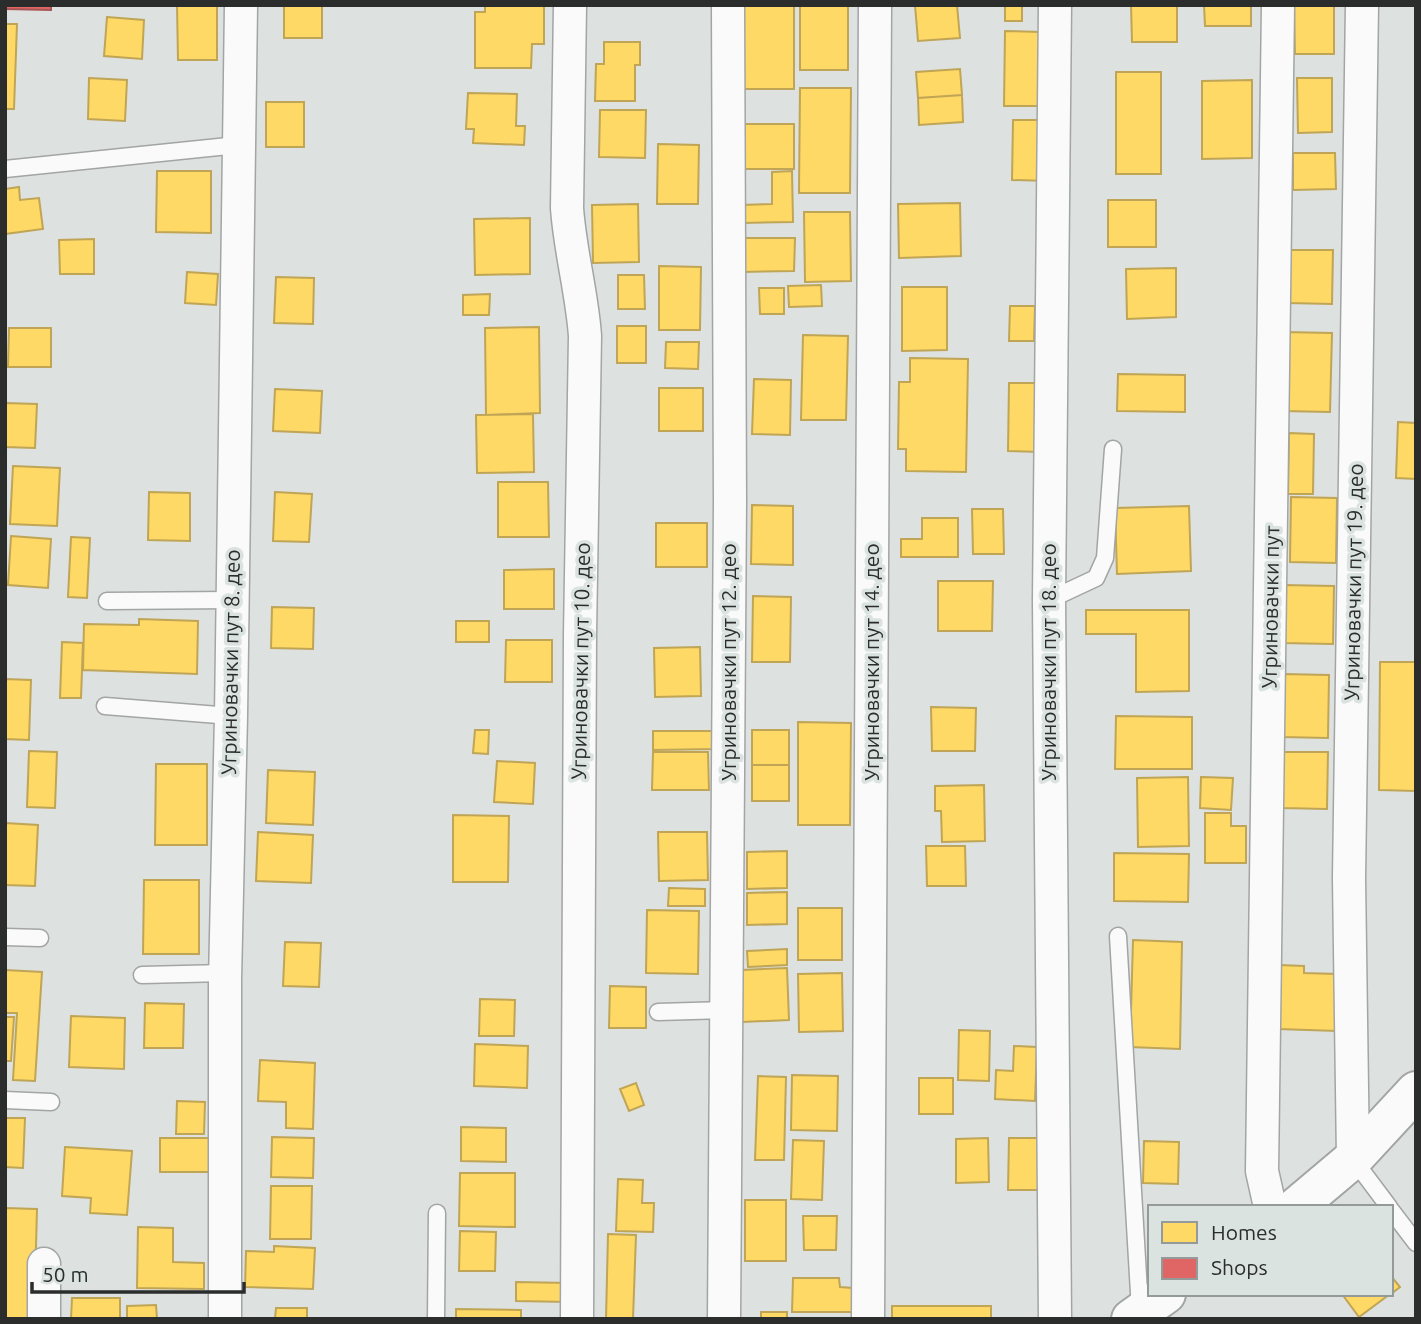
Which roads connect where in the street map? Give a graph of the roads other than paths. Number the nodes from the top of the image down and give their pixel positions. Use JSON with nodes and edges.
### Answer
{"nodes":[{"id":1,"x":240,"y":5,"type":"edge"},
{"id":2,"x":570,"y":5,"type":"edge"},
{"id":3,"x":728,"y":5,"type":"edge"},
{"id":4,"x":875,"y":5,"type":"edge"},
{"id":5,"x":1055,"y":5,"type":"edge"},
{"id":6,"x":1278,"y":5,"type":"edge"},
{"id":7,"x":1362,"y":5,"type":"edge"},
{"id":8,"x":238,"y":145,"type":"junction"},
{"id":9,"x":5,"y":169,"type":"edge"},
{"id":10,"x":1113,"y":449,"type":"dead end"},
{"id":11,"x":232,"y":600,"type":"junction"},
{"id":12,"x":1049,"y":600,"type":"junction"},
{"id":13,"x":107,"y":601,"type":"dead end"},
{"id":14,"x":105,"y":706,"type":"dead end"},
{"id":15,"x":231,"y":716,"type":"junction"},
{"id":16,"x":1118,"y":936,"type":"dead end"},
{"id":17,"x":5,"y":937,"type":"edge"},
{"id":18,"x":40,"y":938,"type":"dead end"},
{"id":19,"x":225,"y":973,"type":"junction"},
{"id":20,"x":142,"y":975,"type":"dead end"},
{"id":21,"x":726,"y":1010,"type":"junction"},
{"id":22,"x":658,"y":1012,"type":"dead end"},
{"id":23,"x":1416,"y":1091,"type":"edge"},
{"id":24,"x":5,"y":1100,"type":"edge"},
{"id":25,"x":51,"y":1102,"type":"dead end"},
{"id":26,"x":1353,"y":1159,"type":"junction"},
{"id":27,"x":1270,"y":1205,"type":"edge"},
{"id":28,"x":1298,"y":1205,"type":"edge"},
{"id":29,"x":1388,"y":1205,"type":"edge"},
{"id":30,"x":1393,"y":1212,"type":"edge"},
{"id":31,"x":438,"y":1213,"type":"dead end"},
{"id":32,"x":1416,"y":1243,"type":"edge"},
{"id":33,"x":44,"y":1264,"type":"dead end"},
{"id":34,"x":1146,"y":1308,"type":"edge"},
{"id":35,"x":44,"y":1319,"type":"edge"},
{"id":36,"x":225,"y":1319,"type":"edge"},
{"id":37,"x":436,"y":1319,"type":"edge"},
{"id":38,"x":577,"y":1319,"type":"edge"},
{"id":39,"x":724,"y":1319,"type":"edge"},
{"id":40,"x":868,"y":1319,"type":"edge"},
{"id":41,"x":1055,"y":1319,"type":"edge"}],
"edges":[{"from":1,"to":8,"type":"street","name":"Угриновачки пут 8. део"},
{"from":2,"to":38,"type":"street","name":"Угриновачки пут 10. део"},
{"from":3,"to":21,"type":"street","name":"Угриновачки пут 12. део"},
{"from":4,"to":40,"type":"street","name":"Угриновачки пут 14. део"},
{"from":5,"to":12,"type":"street","name":"Угриновачки пут 18. део"},
{"from":6,"to":27,"type":"street","name":"Угриновачки пут"},
{"from":7,"to":26,"type":"street","name":"Угриновачки пут 19. део"},
{"from":8,"to":9,"type":"lane"},
{"from":8,"to":11,"type":"street","name":"Угриновачки пут 8. део"},
{"from":10,"to":12,"type":"lane"},
{"from":11,"to":13,"type":"lane"},
{"from":11,"to":15,"type":"street","name":"Угриновачки пут 8. део"},
{"from":12,"to":41,"type":"street","name":"Угриновачки пут 18. део"},
{"from":14,"to":15,"type":"lane"},
{"from":15,"to":19,"type":"street","name":"Угриновачки пут 8. део"},
{"from":16,"to":34,"type":"lane"},
{"from":17,"to":18,"type":"lane"},
{"from":19,"to":20,"type":"lane"},
{"from":19,"to":36,"type":"street","name":"Угриновачки пут 8. део"},
{"from":21,"to":22,"type":"lane"},
{"from":21,"to":39,"type":"street","name":"Угриновачки пут 12. део"},
{"from":23,"to":26,"type":"street"},
{"from":24,"to":25,"type":"lane"},
{"from":26,"to":28,"type":"street"},
{"from":26,"to":29,"type":"lane"},
{"from":30,"to":32,"type":"lane"},
{"from":31,"to":37,"type":"lane"},
{"from":33,"to":35,"type":"street"}]}
